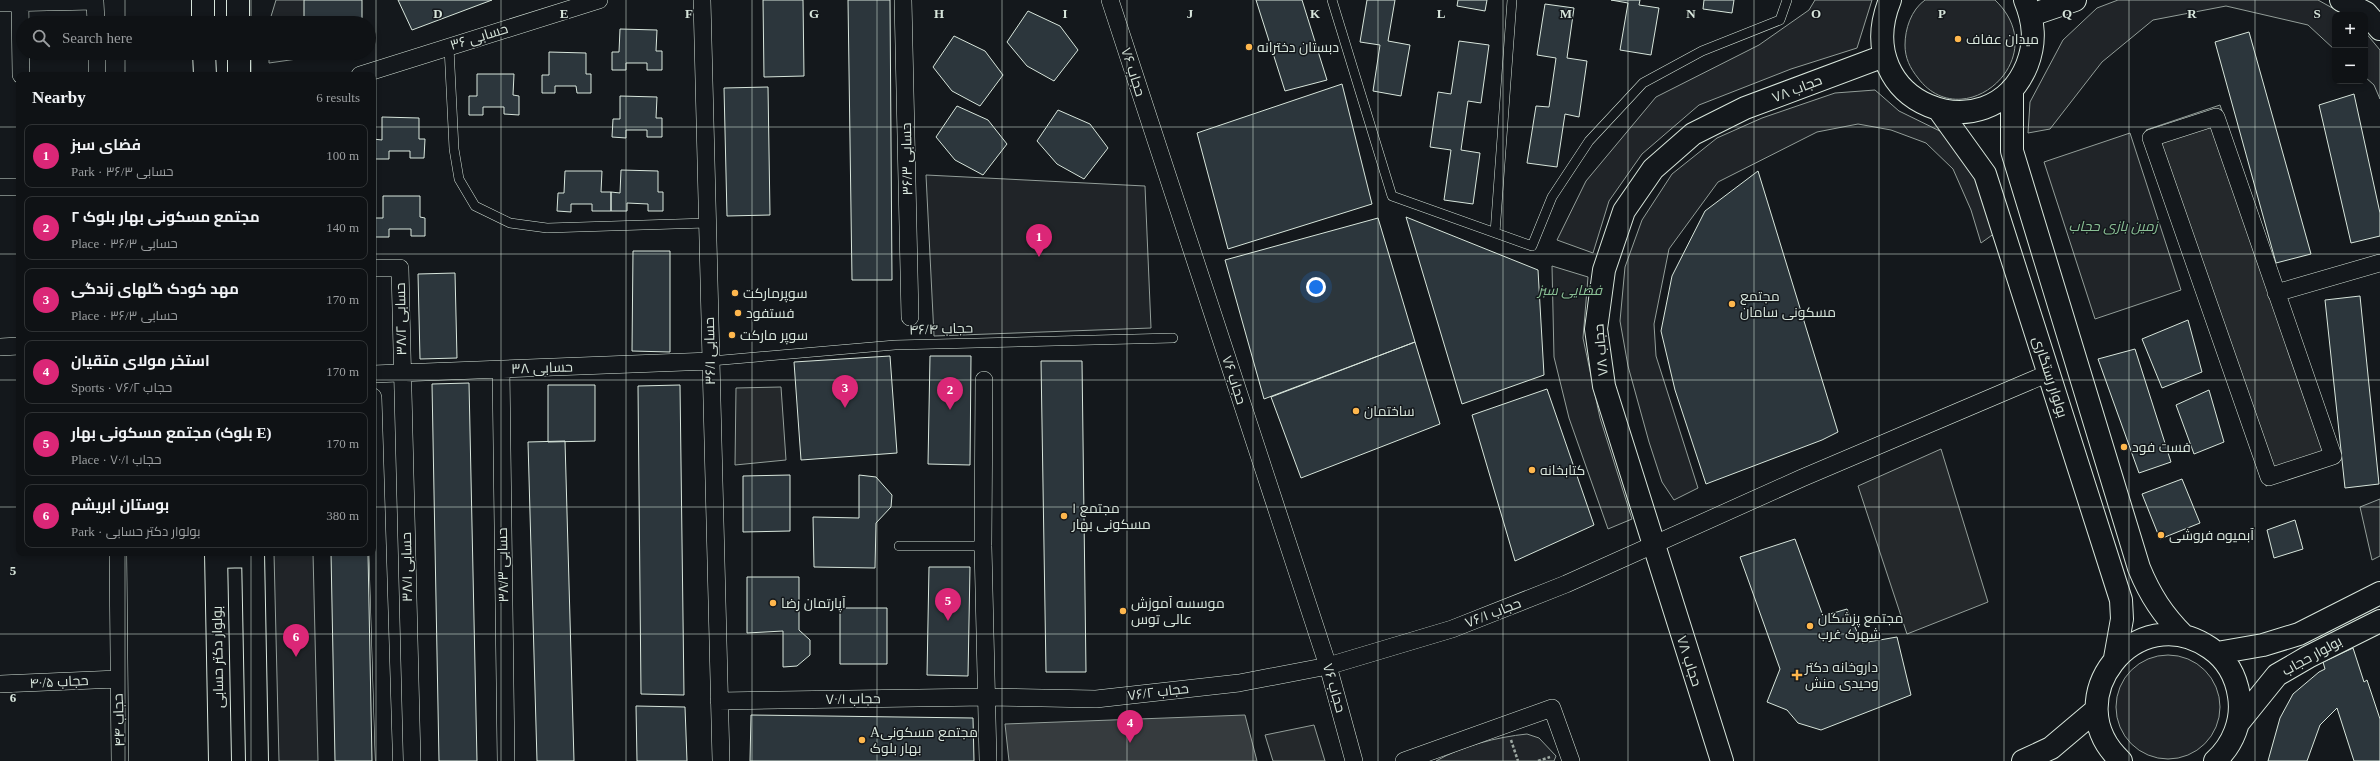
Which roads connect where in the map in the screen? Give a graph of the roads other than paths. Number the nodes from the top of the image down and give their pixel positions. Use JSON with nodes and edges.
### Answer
{"nodes":[{"id":1,"x":203,"y":0,"type":"edge"},
{"id":2,"x":238,"y":0,"type":"edge"},
{"id":3,"x":599,"y":0,"type":"edge"},
{"id":4,"x":702,"y":0,"type":"edge"},
{"id":5,"x":903,"y":0,"type":"edge"},
{"id":6,"x":1110,"y":0,"type":"edge"},
{"id":7,"x":1332,"y":0,"type":"edge"},
{"id":8,"x":1512,"y":0,"type":"edge"},
{"id":9,"x":1787,"y":0,"type":"edge"},
{"id":10,"x":1890,"y":0,"type":"edge"},
{"id":11,"x":2075,"y":0,"type":"edge"},
{"id":12,"x":2341,"y":0,"type":"edge"},
{"id":13,"x":79,"y":1,"type":"edge"},
{"id":14,"x":20,"y":2,"type":"junction"},
{"id":15,"x":0,"y":3,"type":"edge"},
{"id":16,"x":2028,"y":7,"type":"edge"},
{"id":17,"x":20,"y":16,"type":"edge"},
{"id":18,"x":96,"y":16,"type":"edge"},
{"id":19,"x":203,"y":16,"type":"edge"},
{"id":20,"x":238,"y":16,"type":"edge"},
{"id":21,"x":2380,"y":29,"type":"edge"},
{"id":22,"x":449,"y":47,"type":"junction"},
{"id":23,"x":1884,"y":56,"type":"junction"},
{"id":24,"x":20,"y":60,"type":"edge"},
{"id":25,"x":97,"y":60,"type":"edge"},
{"id":26,"x":204,"y":60,"type":"edge"},
{"id":27,"x":239,"y":60,"type":"edge"},
{"id":28,"x":20,"y":72,"type":"edge"},
{"id":29,"x":97,"y":72,"type":"edge"},
{"id":30,"x":205,"y":72,"type":"edge"},
{"id":31,"x":239,"y":72,"type":"edge"},
{"id":32,"x":370,"y":72,"type":"edge"},
{"id":33,"x":2012,"y":89,"type":"junction"},
{"id":34,"x":1938,"y":110,"type":"junction"},
{"id":35,"x":0,"y":187,"type":"edge"},
{"id":36,"x":16,"y":187,"type":"edge"},
{"id":37,"x":707,"y":223,"type":"junction"},
{"id":38,"x":1495,"y":233,"type":"junction"},
{"id":39,"x":2380,"y":263,"type":"edge"},
{"id":40,"x":376,"y":268,"type":"edge"},
{"id":41,"x":2276,"y":293,"type":"junction"},
{"id":42,"x":910,"y":317,"type":"dead end"},
{"id":43,"x":1173,"y":338,"type":"dead end"},
{"id":44,"x":16,"y":346,"type":"edge"},
{"id":45,"x":0,"y":347,"type":"edge"},
{"id":46,"x":711,"y":361,"type":"junction"},
{"id":47,"x":501,"y":369,"type":"junction"},
{"id":48,"x":402,"y":373,"type":"junction"},
{"id":49,"x":2049,"y":373,"type":"junction"},
{"id":50,"x":376,"y":374,"type":"edge"},
{"id":51,"x":984,"y":380,"type":"dead end"},
{"id":52,"x":376,"y":496,"type":"edge"},
{"id":53,"x":1652,"y":544,"type":"junction"},
{"id":54,"x":900,"y":546,"type":"dead end"},
{"id":55,"x":984,"y":546,"type":"junction"},
{"id":56,"x":118,"y":556,"type":"edge"},
{"id":57,"x":216,"y":556,"type":"edge"},
{"id":58,"x":253,"y":556,"type":"edge"},
{"id":59,"x":2380,"y":593,"type":"edge"},
{"id":60,"x":2380,"y":621,"type":"edge"},
{"id":61,"x":2184,"y":636,"type":"junction"},
{"id":62,"x":2217,"y":653,"type":"junction"},
{"id":63,"x":2115,"y":658,"type":"junction"},
{"id":64,"x":1328,"y":666,"type":"junction"},
{"id":65,"x":118,"y":679,"type":"junction"},
{"id":66,"x":0,"y":684,"type":"edge"},
{"id":67,"x":986,"y":697,"type":"junction"},
{"id":68,"x":719,"y":701,"type":"junction"},
{"id":69,"x":2096,"y":710,"type":"junction"},
{"id":70,"x":2239,"y":722,"type":"junction"},
{"id":71,"x":120,"y":761,"type":"edge"},
{"id":72,"x":220,"y":761,"type":"edge"},
{"id":73,"x":257,"y":761,"type":"edge"},
{"id":74,"x":384,"y":761,"type":"edge"},
{"id":75,"x":412,"y":761,"type":"edge"},
{"id":76,"x":506,"y":761,"type":"edge"},
{"id":77,"x":721,"y":761,"type":"edge"},
{"id":78,"x":988,"y":761,"type":"edge"},
{"id":79,"x":1354,"y":761,"type":"edge"},
{"id":80,"x":1404,"y":761,"type":"edge"},
{"id":81,"x":1571,"y":761,"type":"edge"},
{"id":82,"x":1722,"y":761,"type":"edge"},
{"id":83,"x":2023,"y":761,"type":"edge"},
{"id":84,"x":2121,"y":761,"type":"edge"},
{"id":85,"x":2215,"y":761,"type":"edge"}],
"edges":[{"from":1,"to":19,"type":"street"},
{"from":2,"to":20,"type":"street"},
{"from":3,"to":22,"type":"street","name":"حسابی ۳۶"},
{"from":4,"to":37,"type":"street","name":"حسابی ۳۶/۱"},
{"from":5,"to":42,"type":"street","name":"حسابی ۳۶/۳"},
{"from":6,"to":64,"type":"street","name":"حجاب ۷۶"},
{"from":7,"to":38,"type":"lane"},
{"from":8,"to":38,"type":"lane"},
{"from":9,"to":38,"type":"lane"},
{"from":10,"to":23,"type":"street"},
{"from":11,"to":16,"type":"street"},
{"from":12,"to":21,"type":"street"},
{"from":13,"to":14,"type":"street"},
{"from":13,"to":18,"type":"street"},
{"from":14,"to":15,"type":"street"},
{"from":14,"to":17,"type":"street"},
{"from":16,"to":33,"type":"street"},
{"from":22,"to":32,"type":"street","name":"حسابی ۳۶"},
{"from":22,"to":37,"type":"lane"},
{"from":23,"to":34,"type":"street"},
{"from":23,"to":53,"type":"street","name":"حجاب ۷۸"},
{"from":24,"to":28,"type":"street"},
{"from":25,"to":29,"type":"street"},
{"from":26,"to":30,"type":"street"},
{"from":27,"to":31,"type":"street"},
{"from":33,"to":34,"type":"street"},
{"from":33,"to":61,"type":"street","name":"بولوار رستگاری"},
{"from":34,"to":49,"type":"street","name":"بولوار رستگاری"},
{"from":35,"to":36,"type":"street"},
{"from":37,"to":46,"type":"street","name":"حسابی ۳۶/۱"},
{"from":39,"to":41,"type":"street"},
{"from":40,"to":48,"type":"street","name":"حسابی ۳۸/۲"},
{"from":41,"to":41,"type":"street"},
{"from":43,"to":46,"type":"lane","name":"حجاب ۴۶/۴"},
{"from":44,"to":45,"type":"street"},
{"from":46,"to":47,"type":"street","name":"حسابی ۳۸"},
{"from":46,"to":68,"type":"street","name":"حسابی ۳۶/۱"},
{"from":47,"to":48,"type":"street","name":"حسابی ۳۸"},
{"from":47,"to":76,"type":"street","name":"حسابی ۳۸/۳"},
{"from":48,"to":50,"type":"street","name":"حسابی ۳۸"},
{"from":48,"to":75,"type":"street","name":"حسابی ۳۸/۱"},
{"from":49,"to":53,"type":"street","name":"حجاب ۷۶/۱"},
{"from":49,"to":63,"type":"street","name":"بولوار رستگاری"},
{"from":51,"to":55,"type":"street"},
{"from":52,"to":74,"type":"street","name":"حسابی ۳۸/۱"},
{"from":53,"to":64,"type":"street","name":"حجاب ۷۶/۱"},
{"from":53,"to":82,"type":"street","name":"حجاب ۷۸"},
{"from":54,"to":55,"type":"lane"},
{"from":55,"to":67,"type":"street"},
{"from":56,"to":65,"type":"street","name":"حجاب ۴۴"},
{"from":57,"to":72,"type":"street","name":"بولوار دکتر حسابی"},
{"from":58,"to":73,"type":"street"},
{"from":59,"to":62,"type":"street","name":"بولوار حجاب"},
{"from":60,"to":70,"type":"street","name":"بولوار حجاب"},
{"from":61,"to":62,"type":"street"},
{"from":61,"to":63,"type":"street"},
{"from":62,"to":70,"type":"street"},
{"from":63,"to":69,"type":"street"},
{"from":64,"to":67,"type":"street","name":"حجاب ۷۶/۲"},
{"from":64,"to":79,"type":"street","name":"حجاب ۷۶"},
{"from":65,"to":66,"type":"street","name":"حجاب ۴۰/۵"},
{"from":65,"to":71,"type":"street","name":"حجاب ۴۴"},
{"from":67,"to":68,"type":"street","name":"حجاب ۷۰/۱"},
{"from":67,"to":78,"type":"street"},
{"from":68,"to":77,"type":"street","name":"حسابی ۳۶/۱"},
{"from":69,"to":83,"type":"street"},
{"from":69,"to":84,"type":"street"},
{"from":70,"to":85,"type":"street"},
{"from":80,"to":81,"type":"street"}]}
